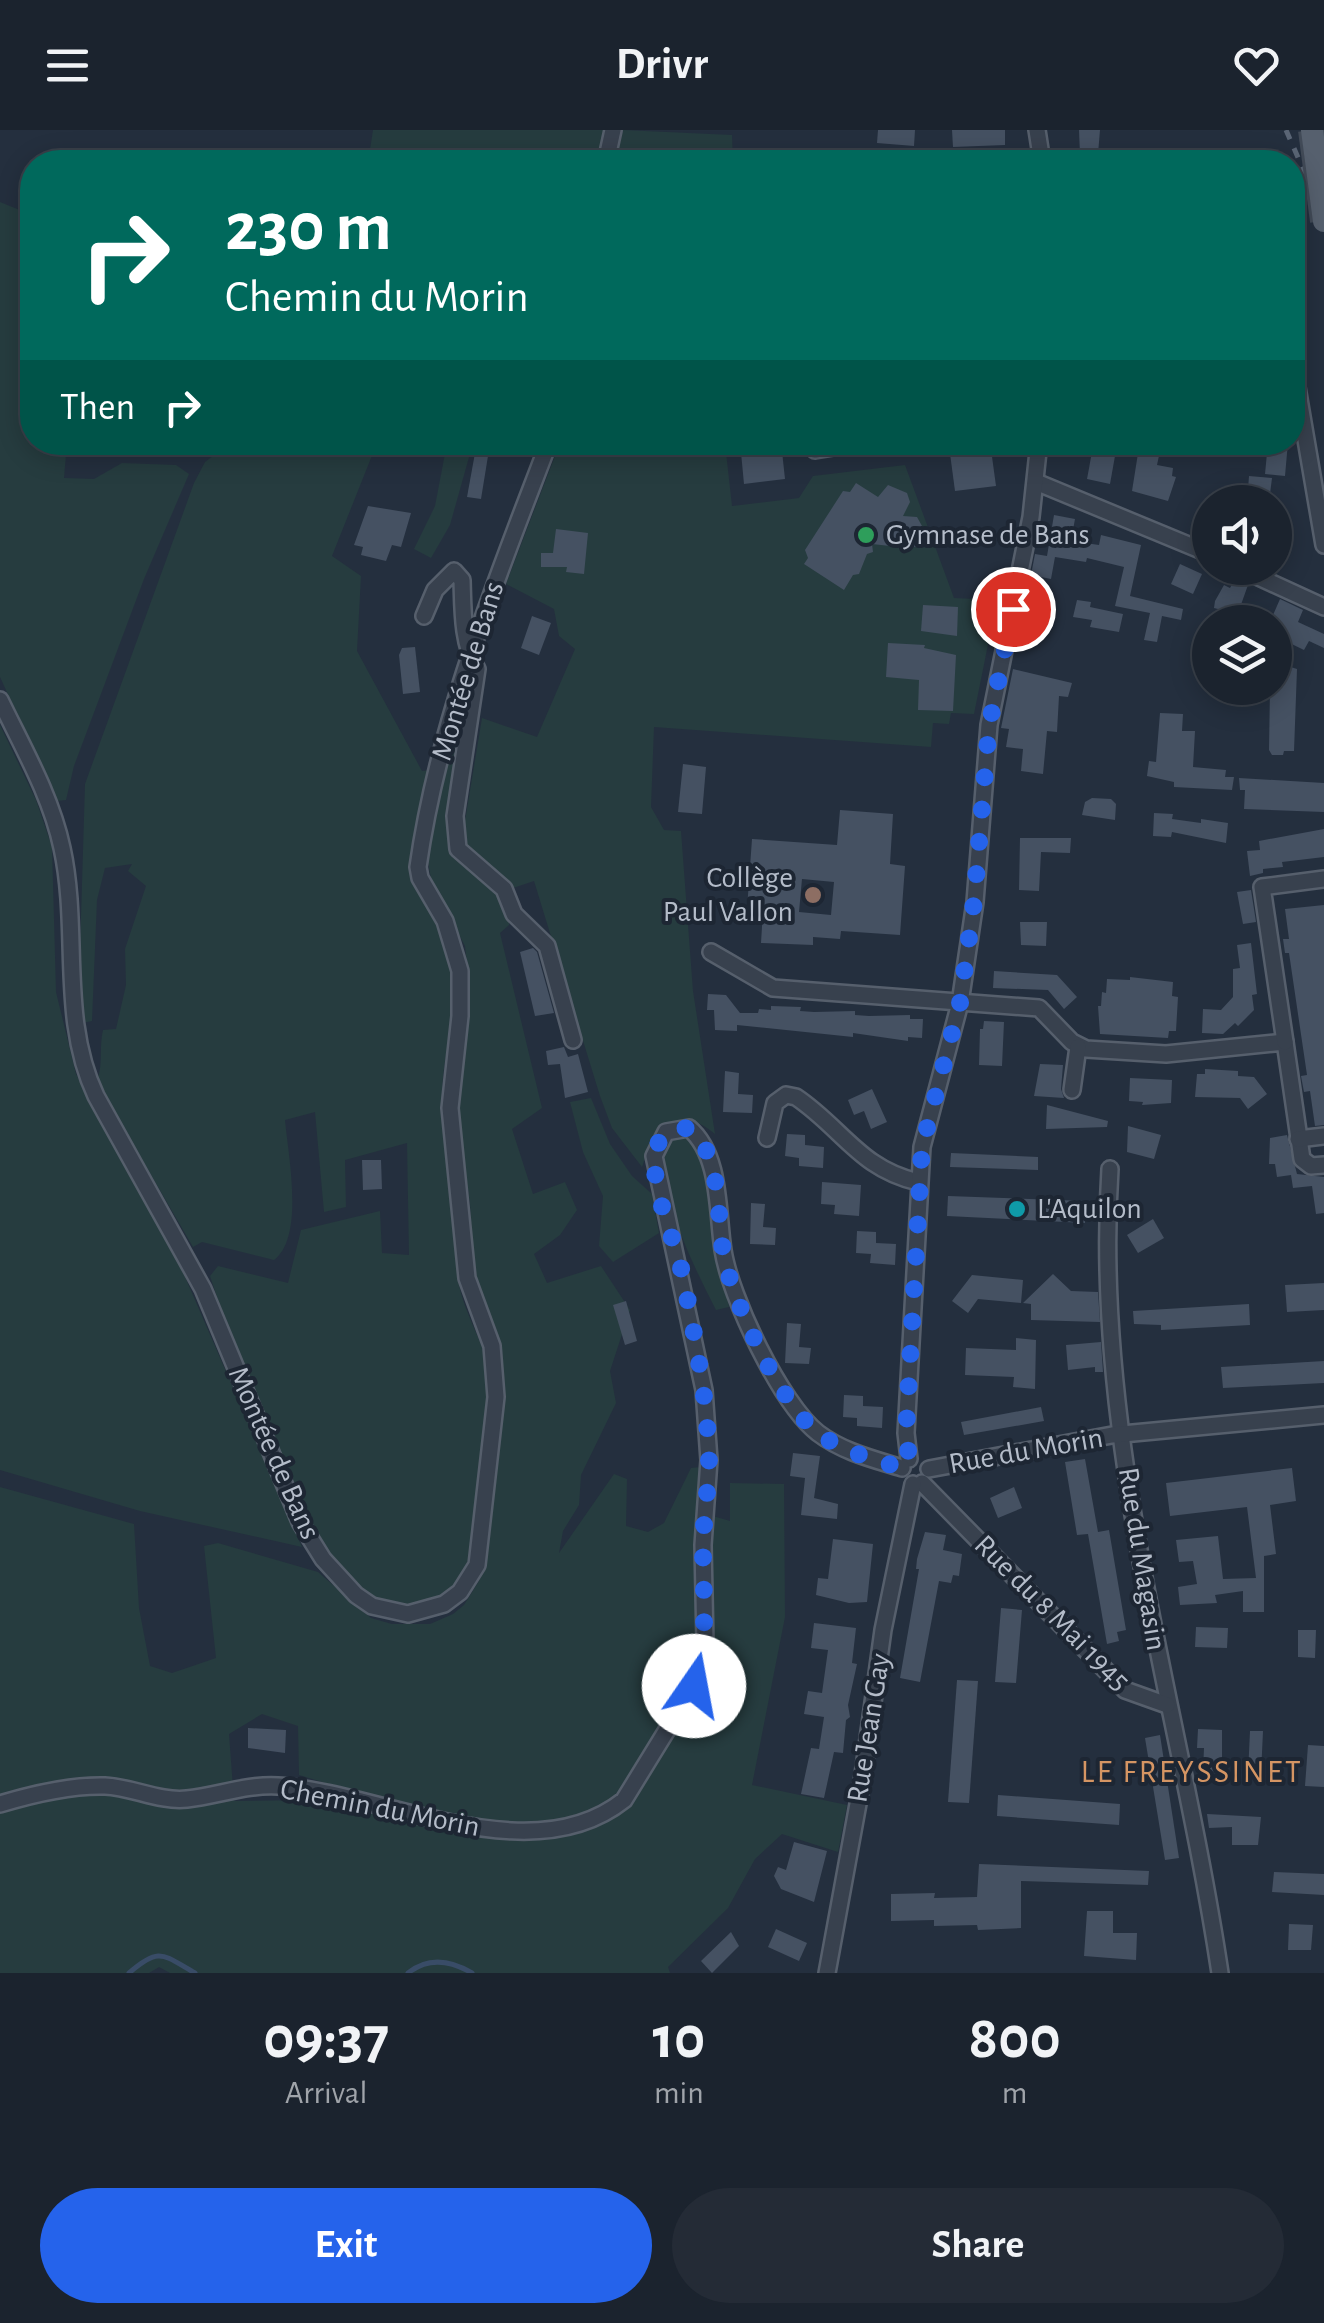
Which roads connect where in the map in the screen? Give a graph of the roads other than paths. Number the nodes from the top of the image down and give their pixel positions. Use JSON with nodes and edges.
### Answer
{"nodes":[{"id":1,"x":1312,"y":130,"type":"edge"},
{"id":2,"x":1324,"y":221,"type":"edge"},
{"id":3,"x":1305,"y":434,"type":"edge"},
{"id":4,"x":543,"y":455,"type":"edge"},
{"id":5,"x":1038,"y":455,"type":"edge"},
{"id":6,"x":1036,"y":482,"type":"junction"},
{"id":7,"x":1324,"y":545,"type":"edge"},
{"id":8,"x":1192,"y":547,"type":"edge"},
{"id":9,"x":1277,"y":585,"type":"edge"},
{"id":10,"x":1324,"y":606,"type":"edge"},
{"id":11,"x":424,"y":616,"type":"dead end"},
{"id":12,"x":470,"y":656,"type":"junction"},
{"id":13,"x":0,"y":700,"type":"edge"},
{"id":14,"x":1324,"y":878,"type":"edge"},
{"id":15,"x":711,"y":952,"type":"dead end"},
{"id":16,"x":960,"y":1003,"type":"junction"},
{"id":17,"x":573,"y":1040,"type":"dead end"},
{"id":18,"x":1285,"y":1042,"type":"junction"},
{"id":19,"x":1078,"y":1047,"type":"junction"},
{"id":20,"x":1072,"y":1090,"type":"dead end"},
{"id":21,"x":1324,"y":1136,"type":"edge"},
{"id":22,"x":767,"y":1138,"type":"dead end"},
{"id":23,"x":1298,"y":1138,"type":"junction"},
{"id":24,"x":1324,"y":1164,"type":"edge"},
{"id":25,"x":1110,"y":1169,"type":"dead end"},
{"id":26,"x":918,"y":1182,"type":"junction"},
{"id":27,"x":1324,"y":1415,"type":"edge"},
{"id":28,"x":1123,"y":1434,"type":"junction"},
{"id":29,"x":906,"y":1463,"type":"junction"},
{"id":30,"x":921,"y":1479,"type":"junction"},
{"id":31,"x":1166,"y":1705,"type":"junction"},
{"id":32,"x":0,"y":1804,"type":"edge"},
{"id":33,"x":827,"y":1973,"type":"edge"},
{"id":34,"x":1220,"y":1973,"type":"edge"}],
"edges":[{"from":1,"to":2,"type":"main road","bridge":true},
{"from":3,"to":7,"type":"street"},
{"from":4,"to":12,"type":"street","name":"Montée de Bans"},
{"from":5,"to":6,"type":"street"},
{"from":6,"to":8,"type":"street"},
{"from":6,"to":16,"type":"street"},
{"from":9,"to":10,"type":"street"},
{"from":11,"to":12,"type":"street"},
{"from":12,"to":13,"type":"street","name":"Montée de Bans"},
{"from":12,"to":17,"type":"street"},
{"from":14,"to":18,"type":"street"},
{"from":15,"to":16,"type":"street"},
{"from":16,"to":19,"type":"street"},
{"from":16,"to":26,"type":"street"},
{"from":18,"to":19,"type":"street"},
{"from":18,"to":23,"type":"street"},
{"from":19,"to":20,"type":"street"},
{"from":21,"to":23,"type":"street"},
{"from":22,"to":26,"type":"street"},
{"from":23,"to":24,"type":"street"},
{"from":25,"to":28,"type":"street"},
{"from":26,"to":29,"type":"street"},
{"from":27,"to":28,"type":"street","name":"Rue du Magasin"},
{"from":28,"to":30,"type":"street","name":"Rue du Morin"},
{"from":28,"to":31,"type":"street","name":"Rue du Magasin"},
{"from":29,"to":30,"type":"street"},
{"from":29,"to":30,"type":"street"},
{"from":29,"to":32,"type":"street","name":"Chemin du Morin"},
{"from":30,"to":31,"type":"street","name":"Rue du 8 Mai 1945"},
{"from":30,"to":33,"type":"street","name":"Rue Jean Gay"},
{"from":31,"to":34,"type":"street","name":"Rue du 8 Mai 1945"}]}
